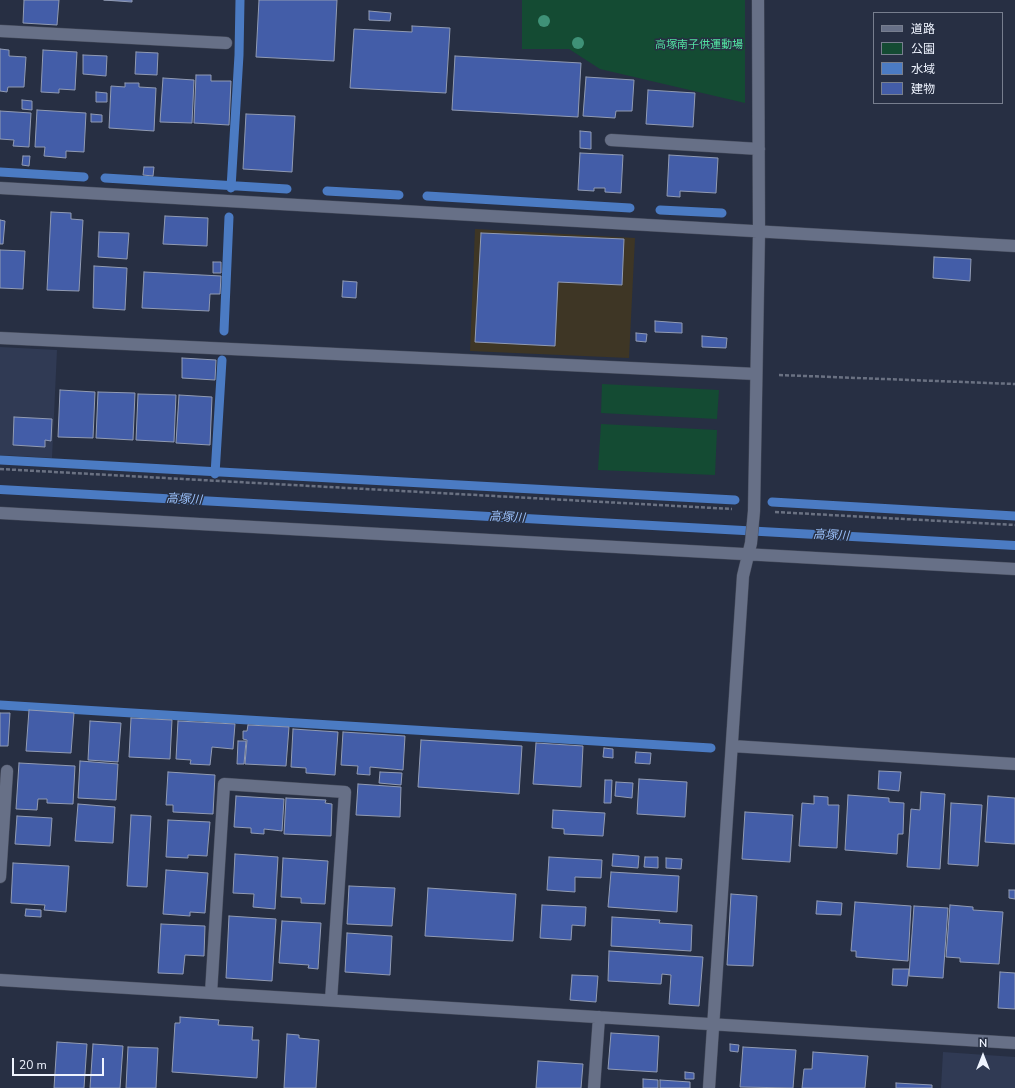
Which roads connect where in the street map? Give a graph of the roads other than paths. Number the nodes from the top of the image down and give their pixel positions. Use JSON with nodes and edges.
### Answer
{"nodes":[{"id":1,"x":758,"y":0,"type":"edge"},
{"id":2,"x":0,"y":31,"type":"edge"},
{"id":3,"x":226,"y":43,"type":"dead end"},
{"id":4,"x":611,"y":140,"type":"dead end"},
{"id":5,"x":759,"y":149,"type":"junction"},
{"id":6,"x":0,"y":188,"type":"edge"},
{"id":7,"x":759,"y":232,"type":"junction"},
{"id":8,"x":1015,"y":246,"type":"edge"},
{"id":9,"x":0,"y":338,"type":"edge"},
{"id":10,"x":756,"y":374,"type":"junction"},
{"id":11,"x":0,"y":513,"type":"edge"},
{"id":12,"x":749,"y":549,"type":"junction"},
{"id":13,"x":1015,"y":569,"type":"edge"},
{"id":14,"x":732,"y":746,"type":"junction"},
{"id":15,"x":1015,"y":764,"type":"edge"},
{"id":16,"x":7,"y":770,"type":"dead end"},
{"id":17,"x":0,"y":877,"type":"edge"},
{"id":18,"x":0,"y":980,"type":"edge"},
{"id":19,"x":211,"y":992,"type":"junction"},
{"id":20,"x":332,"y":1000,"type":"junction"},
{"id":21,"x":599,"y":1017,"type":"junction"},
{"id":22,"x":713,"y":1024,"type":"junction"},
{"id":23,"x":1015,"y":1043,"type":"edge"},
{"id":24,"x":594,"y":1088,"type":"edge"},
{"id":25,"x":709,"y":1088,"type":"edge"}],
"edges":[{"from":1,"to":5,"type":"street"},
{"from":2,"to":3,"type":"street"},
{"from":4,"to":5,"type":"street"},
{"from":5,"to":7,"type":"street"},
{"from":6,"to":7,"type":"street"},
{"from":7,"to":8,"type":"street"},
{"from":7,"to":10,"type":"street"},
{"from":9,"to":10,"type":"street"},
{"from":10,"to":12,"type":"street"},
{"from":11,"to":12,"type":"street"},
{"from":12,"to":13,"type":"street"},
{"from":12,"to":14,"type":"street"},
{"from":14,"to":15,"type":"street"},
{"from":14,"to":22,"type":"street"},
{"from":16,"to":17,"type":"street"},
{"from":18,"to":19,"type":"street"},
{"from":19,"to":20,"type":"street"},
{"from":19,"to":20,"type":"street"},
{"from":20,"to":21,"type":"street"},
{"from":21,"to":22,"type":"street"},
{"from":21,"to":24,"type":"street"},
{"from":22,"to":23,"type":"street"},
{"from":22,"to":25,"type":"street"}]}
